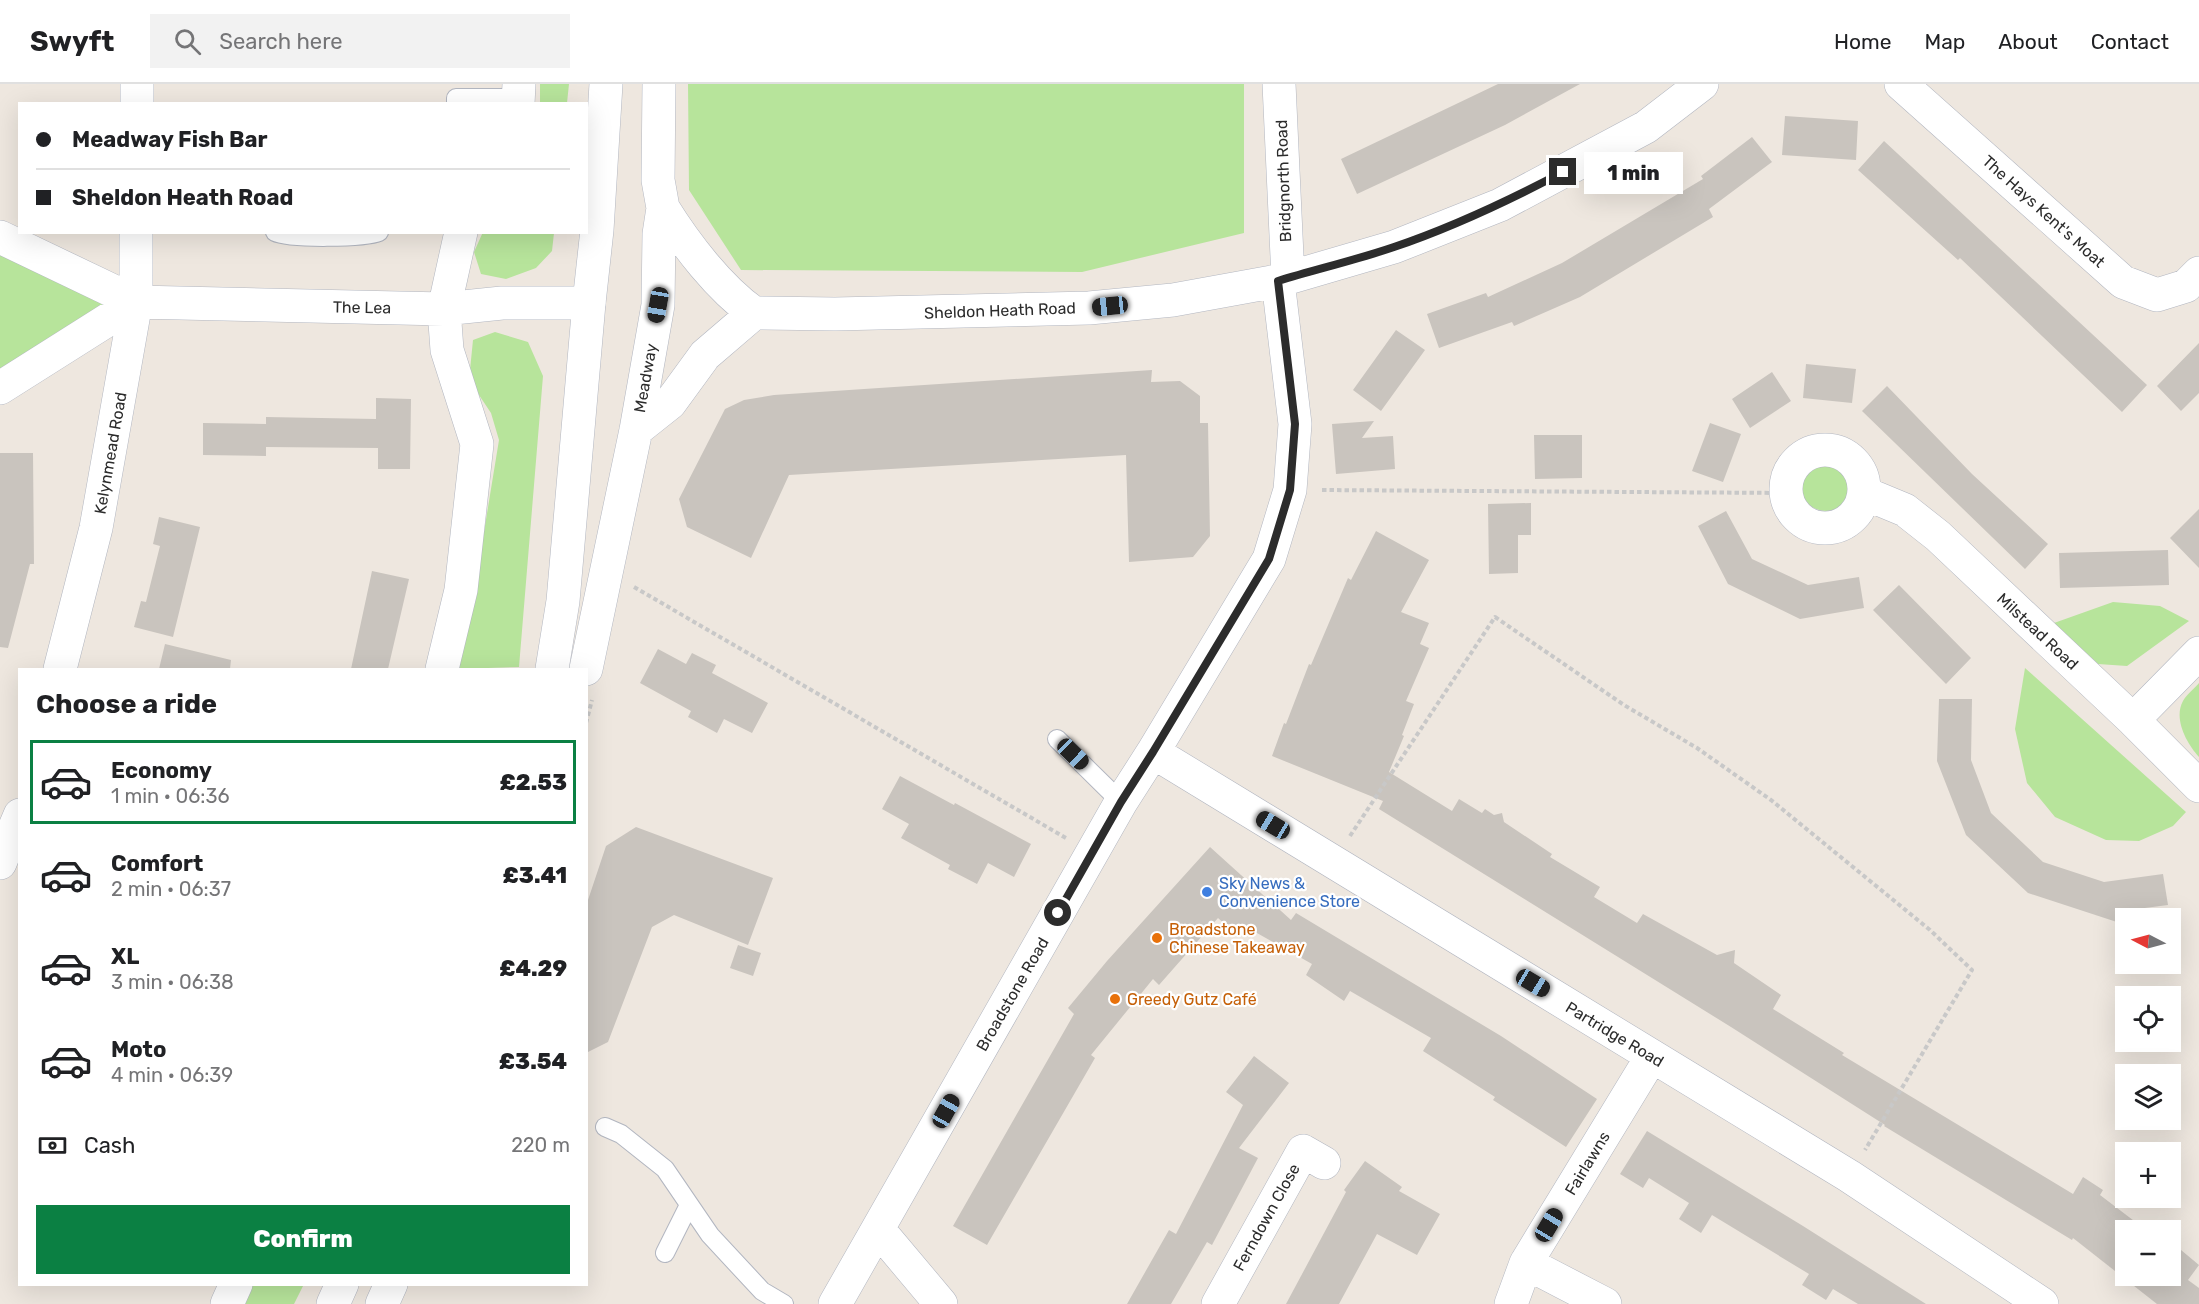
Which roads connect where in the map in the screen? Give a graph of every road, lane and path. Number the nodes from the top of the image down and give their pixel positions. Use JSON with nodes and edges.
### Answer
{"nodes":[{"id":1,"x":137,"y":84,"type":"edge"},
{"id":2,"x":606,"y":84,"type":"edge"},
{"id":3,"x":659,"y":84,"type":"edge"},
{"id":4,"x":1279,"y":84,"type":"edge"},
{"id":5,"x":1702,"y":84,"type":"edge"},
{"id":6,"x":1901,"y":84,"type":"edge"},
{"id":7,"x":518,"y":95,"type":"edge"},
{"id":8,"x":137,"y":102,"type":"edge"},
{"id":9,"x":456,"y":102,"type":"edge"},
{"id":10,"x":663,"y":208,"type":"junction"},
{"id":11,"x":136,"y":234,"type":"edge"},
{"id":12,"x":287,"y":234,"type":"edge"},
{"id":13,"x":357,"y":234,"type":"edge"},
{"id":14,"x":461,"y":234,"type":"edge"},
{"id":15,"x":0,"y":237,"type":"edge"},
{"id":16,"x":2199,"y":273,"type":"edge"},
{"id":17,"x":1283,"y":279,"type":"junction"},
{"id":18,"x":136,"y":302,"type":"junction"},
{"id":19,"x":589,"y":303,"type":"junction"},
{"id":20,"x":444,"y":309,"type":"junction"},
{"id":21,"x":754,"y":313,"type":"junction"},
{"id":22,"x":0,"y":388,"type":"edge"},
{"id":23,"x":636,"y":430,"type":"junction"},
{"id":24,"x":1290,"y":490,"type":"junction"},
{"id":25,"x":1786,"y":493,"type":"junction"},
{"id":26,"x":1864,"y":493,"type":"junction"},
{"id":27,"x":605,"y":570,"type":"junction"},
{"id":28,"x":2199,"y":653,"type":"edge"},
{"id":29,"x":60,"y":668,"type":"edge"},
{"id":30,"x":442,"y":668,"type":"edge"},
{"id":31,"x":552,"y":668,"type":"edge"},
{"id":32,"x":586,"y":668,"type":"edge"},
{"id":33,"x":2133,"y":720,"type":"junction"},
{"id":34,"x":1057,"y":739,"type":"dead end"},
{"id":35,"x":1153,"y":752,"type":"junction"},
{"id":36,"x":2199,"y":786,"type":"edge"},
{"id":37,"x":0,"y":797,"type":"edge"},
{"id":38,"x":18,"y":799,"type":"edge"},
{"id":39,"x":1121,"y":802,"type":"junction"},
{"id":40,"x":18,"y":820,"type":"edge"},
{"id":41,"x":1092,"y":853,"type":"junction"},
{"id":42,"x":1333,"y":862,"type":"junction"},
{"id":43,"x":0,"y":863,"type":"edge"},
{"id":44,"x":1652,"y":1056,"type":"junction"},
{"id":45,"x":605,"y":1127,"type":"dead end"},
{"id":46,"x":1324,"y":1163,"type":"dead end"},
{"id":47,"x":1849,"y":1176,"type":"junction"},
{"id":48,"x":689,"y":1205,"type":"junction"},
{"id":49,"x":878,"y":1228,"type":"junction"},
{"id":50,"x":664,"y":1253,"type":"dead end"},
{"id":51,"x":1526,"y":1263,"type":"junction"},
{"id":52,"x":235,"y":1286,"type":"edge"},
{"id":53,"x":341,"y":1286,"type":"edge"},
{"id":54,"x":390,"y":1286,"type":"edge"},
{"id":55,"x":227,"y":1304,"type":"edge"},
{"id":56,"x":333,"y":1304,"type":"edge"},
{"id":57,"x":382,"y":1304,"type":"edge"},
{"id":58,"x":784,"y":1304,"type":"edge"},
{"id":59,"x":835,"y":1304,"type":"edge"},
{"id":60,"x":940,"y":1304,"type":"edge"},
{"id":61,"x":1218,"y":1304,"type":"edge"},
{"id":62,"x":1511,"y":1304,"type":"edge"},
{"id":63,"x":1605,"y":1304,"type":"edge"},
{"id":64,"x":2042,"y":1304,"type":"edge"}],
"edges":[{"from":1,"to":8,"type":"street"},
{"from":2,"to":19,"type":"street"},
{"from":3,"to":10,"type":"street","name":"Meadway"},
{"from":4,"to":17,"type":"street","name":"Bridgnorth Road"},
{"from":5,"to":17,"type":"street","name":"Sheldon Heath Road"},
{"from":6,"to":16,"type":"street","name":"The Hays Kent's Moat"},
{"from":7,"to":9,"type":"lane"},
{"from":10,"to":21,"type":"street"},
{"from":10,"to":23,"type":"street","name":"Meadway"},
{"from":11,"to":18,"type":"street","name":"Kelynmead Road"},
{"from":12,"to":13,"type":"lane"},
{"from":14,"to":20,"type":"street"},
{"from":15,"to":18,"type":"street","name":"The Lea"},
{"from":17,"to":21,"type":"street","name":"Sheldon Heath Road"},
{"from":17,"to":24,"type":"street","name":"Broadstone Road"},
{"from":18,"to":20,"type":"street","name":"The Lea"},
{"from":18,"to":22,"type":"street"},
{"from":18,"to":29,"type":"street","name":"Kelynmead Road"},
{"from":19,"to":20,"type":"street","name":"The Lea"},
{"from":19,"to":31,"type":"street"},
{"from":20,"to":30,"type":"street"},
{"from":21,"to":23,"type":"street"},
{"from":23,"to":27,"type":"street","name":"Meadway"},
{"from":24,"to":25,"type":"path"},
{"from":24,"to":35,"type":"street","name":"Broadstone Road"},
{"from":25,"to":26,"type":"street"},
{"from":25,"to":26,"type":"street"},
{"from":26,"to":33,"type":"street","name":"Milstead Road"},
{"from":27,"to":32,"type":"street","name":"Meadway"},
{"from":27,"to":41,"type":"path"},
{"from":28,"to":33,"type":"street"},
{"from":33,"to":36,"type":"street","name":"Milstead Road"},
{"from":34,"to":39,"type":"lane"},
{"from":35,"to":39,"type":"street","name":"Broadstone Road"},
{"from":35,"to":42,"type":"street","name":"Partridge Road"},
{"from":37,"to":38,"type":"street"},
{"from":39,"to":41,"type":"street","name":"Broadstone Road"},
{"from":40,"to":43,"type":"street"},
{"from":41,"to":49,"type":"street","name":"Broadstone Road"},
{"from":42,"to":44,"type":"street","name":"Partridge Road"},
{"from":42,"to":47,"type":"path"},
{"from":44,"to":47,"type":"street","name":"Partridge Road"},
{"from":44,"to":51,"type":"street","name":"Fairlawns"},
{"from":45,"to":48,"type":"lane"},
{"from":46,"to":61,"type":"street","name":"Ferndown Close"},
{"from":47,"to":64,"type":"street","name":"Partridge Road"},
{"from":48,"to":50,"type":"lane"},
{"from":48,"to":58,"type":"lane"},
{"from":49,"to":59,"type":"street","name":"Broadstone Road"},
{"from":49,"to":60,"type":"street"},
{"from":51,"to":62,"type":"street","name":"Fairlawns"},
{"from":51,"to":63,"type":"street"},
{"from":52,"to":55,"type":"street"},
{"from":53,"to":56,"type":"street"},
{"from":54,"to":57,"type":"street"}]}
